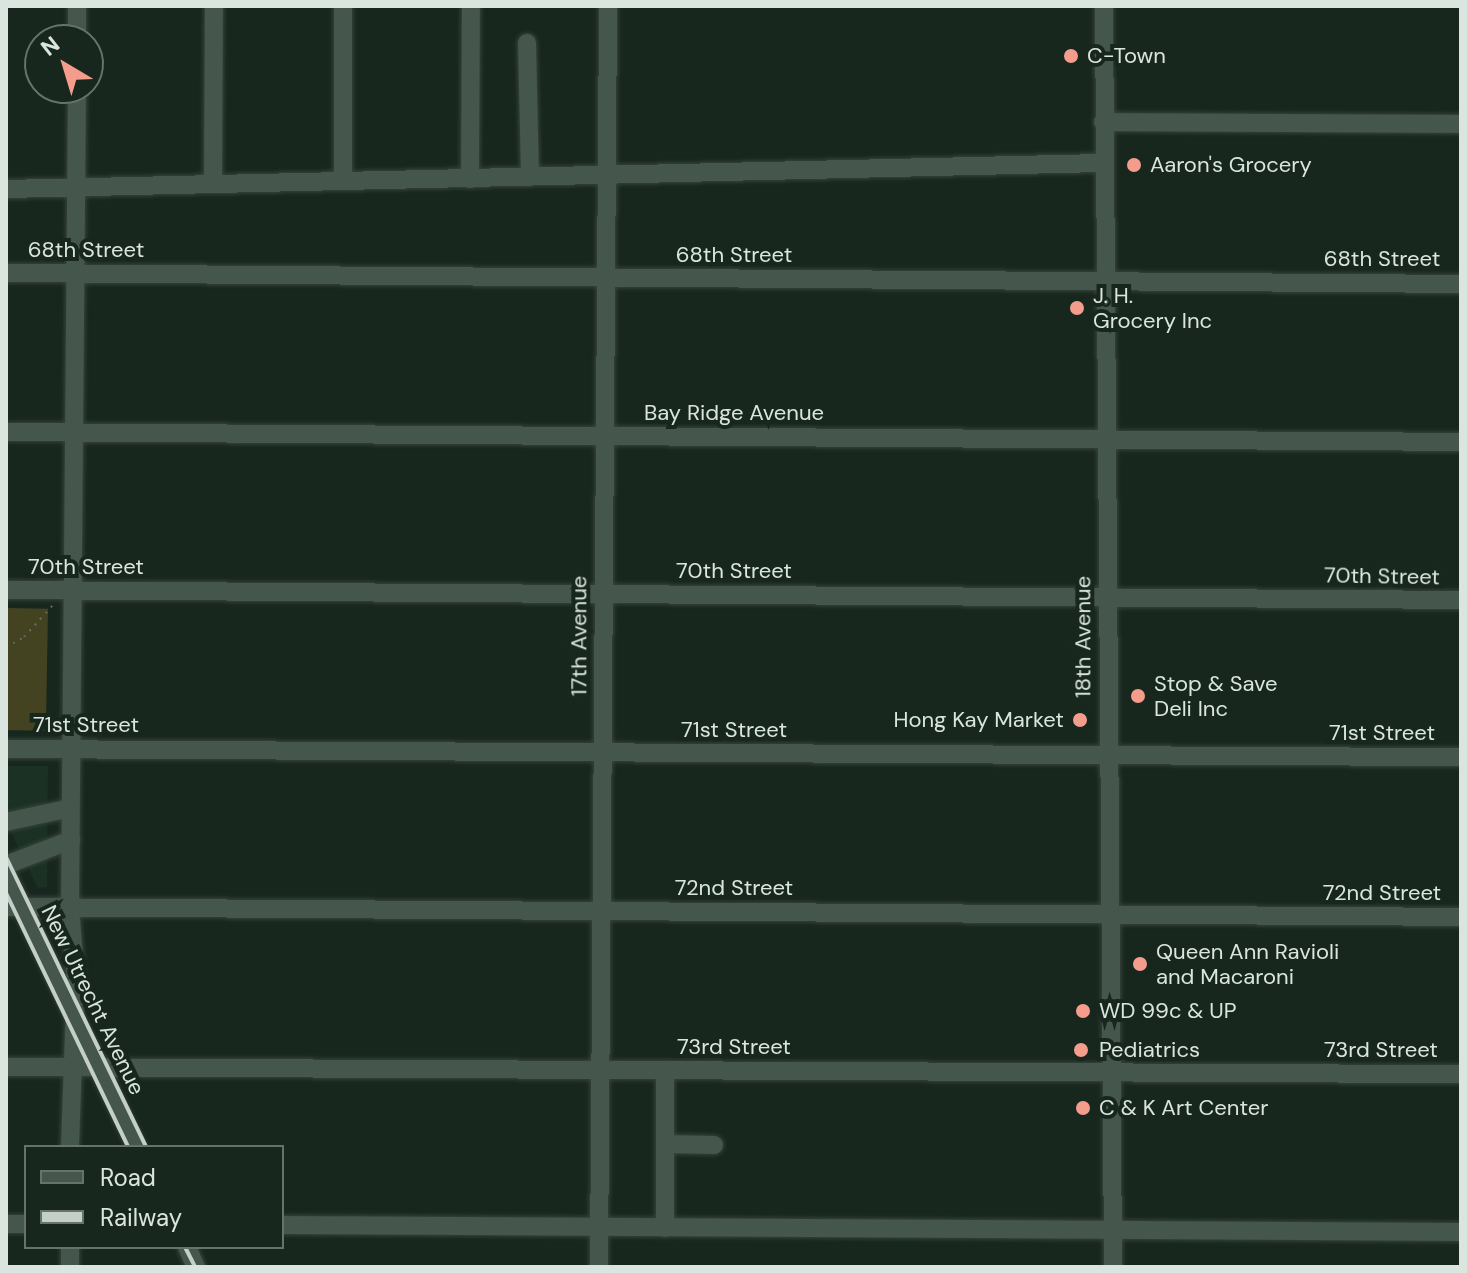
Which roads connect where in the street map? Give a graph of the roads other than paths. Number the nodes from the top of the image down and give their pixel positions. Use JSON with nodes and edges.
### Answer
{"nodes":[{"id":1,"x":214,"y":6,"type":"edge"},
{"id":2,"x":343,"y":6,"type":"edge"},
{"id":3,"x":471,"y":6,"type":"edge"},
{"id":4,"x":608,"y":6,"type":"edge"},
{"id":5,"x":1104,"y":6,"type":"edge"},
{"id":6,"x":527,"y":43,"type":"dead end"},
{"id":7,"x":77,"y":104,"type":"edge"},
{"id":8,"x":1103,"y":122,"type":"junction"},
{"id":9,"x":1461,"y":124,"type":"edge"},
{"id":10,"x":1103,"y":163,"type":"junction"},
{"id":11,"x":606,"y":175,"type":"junction"},
{"id":12,"x":530,"y":177,"type":"junction"},
{"id":13,"x":470,"y":179,"type":"junction"},
{"id":14,"x":343,"y":181,"type":"junction"},
{"id":15,"x":213,"y":184,"type":"junction"},
{"id":16,"x":76,"y":187,"type":"junction"},
{"id":17,"x":6,"y":189,"type":"edge"},
{"id":18,"x":6,"y":273,"type":"edge"},
{"id":19,"x":76,"y":274,"type":"junction"},
{"id":20,"x":606,"y":278,"type":"junction"},
{"id":21,"x":1105,"y":281,"type":"junction"},
{"id":22,"x":1461,"y":284,"type":"edge"},
{"id":23,"x":6,"y":432,"type":"edge"},
{"id":24,"x":76,"y":432,"type":"junction"},
{"id":25,"x":605,"y":436,"type":"junction"},
{"id":26,"x":1106,"y":439,"type":"junction"},
{"id":27,"x":1461,"y":442,"type":"edge"},
{"id":28,"x":6,"y":590,"type":"edge"},
{"id":29,"x":73,"y":591,"type":"junction"},
{"id":30,"x":604,"y":594,"type":"junction"},
{"id":31,"x":1107,"y":597,"type":"junction"},
{"id":32,"x":1461,"y":600,"type":"edge"},
{"id":33,"x":6,"y":749,"type":"edge"},
{"id":34,"x":72,"y":749,"type":"junction"},
{"id":35,"x":603,"y":753,"type":"junction"},
{"id":36,"x":1107,"y":756,"type":"junction"},
{"id":37,"x":1461,"y":757,"type":"edge"},
{"id":38,"x":71,"y":808,"type":"junction"},
{"id":39,"x":6,"y":822,"type":"edge"},
{"id":40,"x":71,"y":840,"type":"junction"},
{"id":41,"x":6,"y":865,"type":"edge"},
{"id":42,"x":6,"y":874,"type":"edge"},
{"id":43,"x":14,"y":907,"type":"edge"},
{"id":44,"x":70,"y":907,"type":"junction"},
{"id":45,"x":601,"y":911,"type":"junction"},
{"id":46,"x":1110,"y":914,"type":"junction"},
{"id":47,"x":1461,"y":917,"type":"edge"},
{"id":48,"x":75,"y":1020,"type":"junction"},
{"id":49,"x":97,"y":1065,"type":"junction"},
{"id":50,"x":69,"y":1066,"type":"junction"},
{"id":51,"x":6,"y":1067,"type":"edge"},
{"id":52,"x":600,"y":1070,"type":"junction"},
{"id":53,"x":665,"y":1070,"type":"junction"},
{"id":54,"x":1111,"y":1074,"type":"junction"},
{"id":55,"x":1461,"y":1074,"type":"edge"},
{"id":56,"x":666,"y":1144,"type":"junction"},
{"id":57,"x":70,"y":1145,"type":"edge"},
{"id":58,"x":136,"y":1145,"type":"edge"},
{"id":59,"x":714,"y":1145,"type":"dead end"},
{"id":60,"x":284,"y":1225,"type":"edge"},
{"id":61,"x":599,"y":1228,"type":"junction"},
{"id":62,"x":665,"y":1228,"type":"junction"},
{"id":63,"x":1112,"y":1232,"type":"junction"},
{"id":64,"x":1461,"y":1232,"type":"edge"},
{"id":65,"x":599,"y":1267,"type":"edge"},
{"id":66,"x":1113,"y":1267,"type":"edge"}],
"edges":[{"from":1,"to":15,"type":"street"},
{"from":2,"to":14,"type":"street"},
{"from":3,"to":13,"type":"street"},
{"from":4,"to":11,"type":"street","name":"17th Avenue"},
{"from":5,"to":8,"type":"street","name":"18th Avenue"},
{"from":6,"to":12,"type":"street"},
{"from":7,"to":16,"type":"street"},
{"from":8,"to":9,"type":"street"},
{"from":8,"to":10,"type":"street","name":"18th Avenue"},
{"from":10,"to":11,"type":"street"},
{"from":10,"to":21,"type":"street","name":"18th Avenue"},
{"from":11,"to":12,"type":"street"},
{"from":11,"to":20,"type":"street","name":"17th Avenue"},
{"from":12,"to":13,"type":"street"},
{"from":13,"to":14,"type":"street"},
{"from":14,"to":15,"type":"street"},
{"from":15,"to":16,"type":"street"},
{"from":16,"to":17,"type":"street"},
{"from":16,"to":19,"type":"street"},
{"from":18,"to":19,"type":"street","name":"68th Street"},
{"from":19,"to":20,"type":"street","name":"68th Street"},
{"from":19,"to":24,"type":"street"},
{"from":20,"to":21,"type":"street","name":"68th Street"},
{"from":20,"to":25,"type":"street","name":"17th Avenue"},
{"from":21,"to":22,"type":"street","name":"68th Street"},
{"from":21,"to":26,"type":"street","name":"18th Avenue"},
{"from":23,"to":24,"type":"street","name":"Bay Ridge Avenue"},
{"from":24,"to":25,"type":"street","name":"Bay Ridge Avenue"},
{"from":24,"to":29,"type":"street"},
{"from":25,"to":26,"type":"street","name":"Bay Ridge Avenue"},
{"from":25,"to":30,"type":"street","name":"17th Avenue"},
{"from":26,"to":27,"type":"street","name":"Bay Ridge Avenue"},
{"from":26,"to":31,"type":"street","name":"18th Avenue"},
{"from":28,"to":29,"type":"street","name":"70th Street"},
{"from":29,"to":30,"type":"street","name":"70th Street"},
{"from":29,"to":34,"type":"street"},
{"from":30,"to":31,"type":"street","name":"70th Street"},
{"from":30,"to":35,"type":"street","name":"17th Avenue"},
{"from":31,"to":32,"type":"street","name":"70th Street"},
{"from":31,"to":36,"type":"street","name":"18th Avenue"},
{"from":33,"to":34,"type":"street","name":"71st Street"},
{"from":34,"to":35,"type":"street","name":"71st Street"},
{"from":34,"to":38,"type":"street"},
{"from":35,"to":36,"type":"street","name":"71st Street"},
{"from":35,"to":45,"type":"street","name":"17th Avenue"},
{"from":36,"to":37,"type":"street","name":"71st Street"},
{"from":36,"to":46,"type":"street","name":"18th Avenue"},
{"from":38,"to":39,"type":"street"},
{"from":38,"to":40,"type":"street"},
{"from":40,"to":41,"type":"street"},
{"from":40,"to":44,"type":"street"},
{"from":42,"to":43,"type":"street","name":"New Utrecht Avenue"},
{"from":43,"to":44,"type":"street","name":"72nd Street"},
{"from":43,"to":48,"type":"street","name":"New Utrecht Avenue"},
{"from":44,"to":45,"type":"street","name":"72nd Street"},
{"from":44,"to":48,"type":"street"},
{"from":45,"to":46,"type":"street","name":"72nd Street"},
{"from":45,"to":52,"type":"street","name":"17th Avenue"},
{"from":46,"to":47,"type":"street","name":"72nd Street"},
{"from":46,"to":54,"type":"street","name":"18th Avenue"},
{"from":48,"to":49,"type":"street","name":"New Utrecht Avenue"},
{"from":48,"to":50,"type":"street"},
{"from":49,"to":50,"type":"street","name":"73rd Street"},
{"from":49,"to":52,"type":"street","name":"73rd Street"},
{"from":49,"to":58,"type":"street","name":"New Utrecht Avenue"},
{"from":50,"to":51,"type":"street","name":"73rd Street"},
{"from":50,"to":57,"type":"street"},
{"from":52,"to":53,"type":"street","name":"73rd Street"},
{"from":52,"to":61,"type":"street","name":"17th Avenue"},
{"from":53,"to":54,"type":"street","name":"73rd Street"},
{"from":53,"to":56,"type":"street"},
{"from":54,"to":55,"type":"street","name":"73rd Street"},
{"from":54,"to":63,"type":"street","name":"18th Avenue"},
{"from":56,"to":59,"type":"street"},
{"from":56,"to":62,"type":"street"},
{"from":60,"to":61,"type":"street"},
{"from":61,"to":62,"type":"street"},
{"from":61,"to":65,"type":"street","name":"17th Avenue"},
{"from":62,"to":63,"type":"street"},
{"from":63,"to":64,"type":"street"},
{"from":63,"to":66,"type":"street","name":"18th Avenue"}]}
